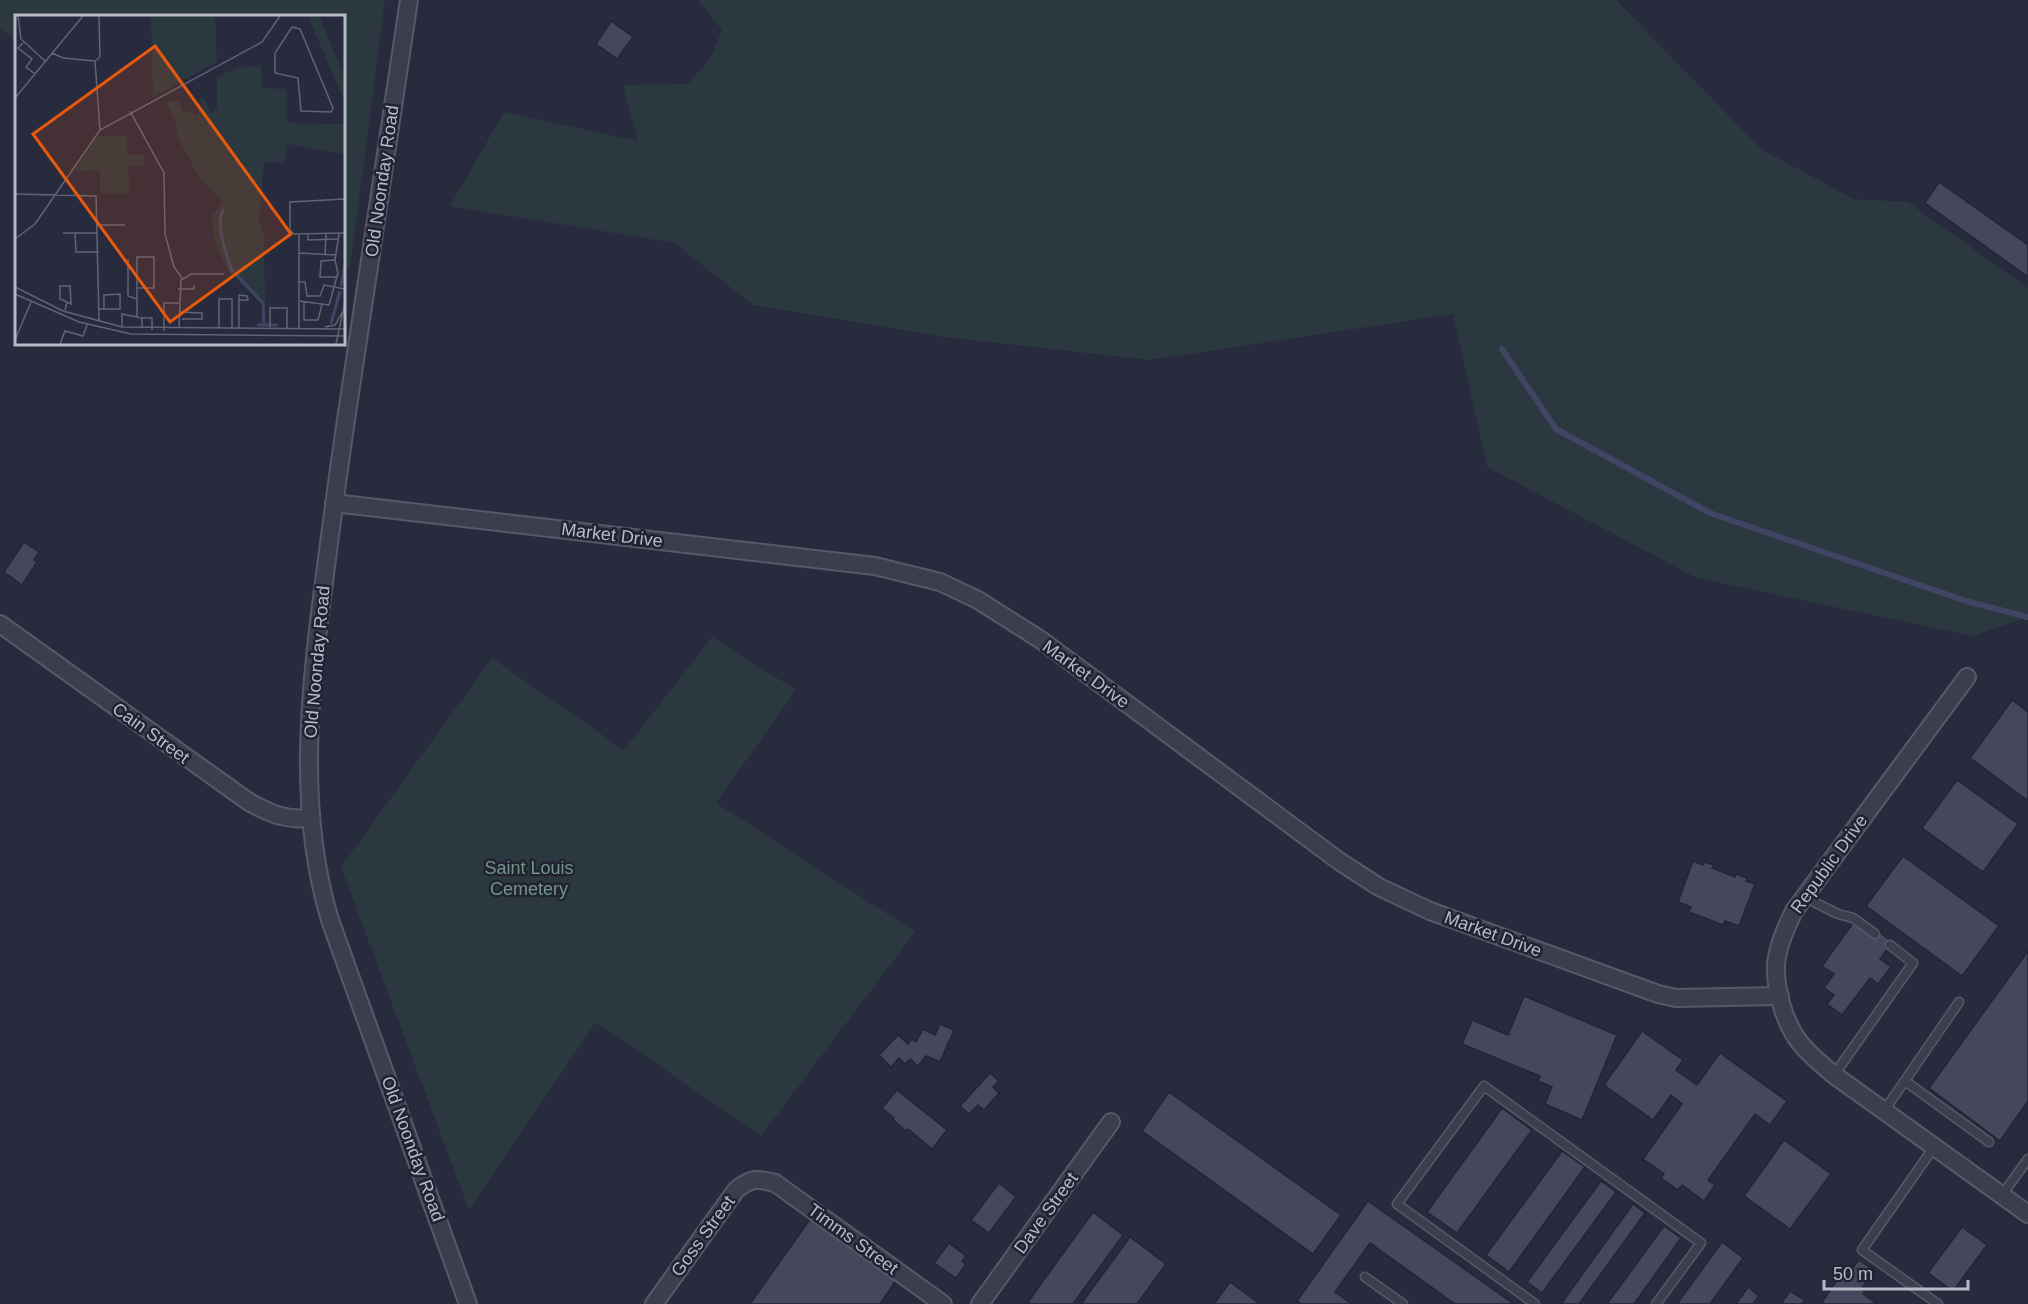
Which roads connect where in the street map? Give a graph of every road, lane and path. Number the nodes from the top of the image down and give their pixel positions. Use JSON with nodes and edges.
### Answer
{"nodes":[{"id":1,"x":409,"y":0,"type":"edge"},
{"id":2,"x":334,"y":503,"type":"junction"},
{"id":3,"x":0,"y":624,"type":"edge"},
{"id":4,"x":1967,"y":677,"type":"dead end"},
{"id":5,"x":311,"y":817,"type":"junction"},
{"id":6,"x":1804,"y":897,"type":"junction"},
{"id":7,"x":1875,"y":934,"type":"dead end"},
{"id":8,"x":1890,"y":945,"type":"dead end"},
{"id":9,"x":1780,"y":996,"type":"junction"},
{"id":10,"x":1959,"y":1002,"type":"dead end"},
{"id":11,"x":1834,"y":1075,"type":"junction"},
{"id":12,"x":1905,"y":1081,"type":"junction"},
{"id":13,"x":1884,"y":1111,"type":"junction"},
{"id":14,"x":1111,"y":1122,"type":"dead end"},
{"id":15,"x":1989,"y":1142,"type":"dead end"},
{"id":16,"x":1934,"y":1147,"type":"junction"},
{"id":17,"x":2028,"y":1159,"type":"edge"},
{"id":18,"x":760,"y":1179,"type":"joint"},
{"id":19,"x":2002,"y":1195,"type":"junction"},
{"id":20,"x":2028,"y":1214,"type":"edge"},
{"id":21,"x":1365,"y":1277,"type":"dead end"},
{"id":22,"x":468,"y":1304,"type":"edge"},
{"id":23,"x":654,"y":1304,"type":"edge"},
{"id":24,"x":943,"y":1304,"type":"edge"},
{"id":25,"x":980,"y":1304,"type":"edge"},
{"id":26,"x":1403,"y":1304,"type":"edge"},
{"id":27,"x":1535,"y":1304,"type":"edge"},
{"id":28,"x":1656,"y":1304,"type":"edge"},
{"id":29,"x":1938,"y":1304,"type":"edge"}],
"edges":[{"from":1,"to":2,"type":"street","name":"Old Noonday Road"},
{"from":2,"to":5,"type":"street","name":"Old Noonday Road"},
{"from":2,"to":9,"type":"street","name":"Market Drive"},
{"from":3,"to":5,"type":"street","name":"Cain Street"},
{"from":4,"to":6,"type":"street","name":"Republic Drive"},
{"from":5,"to":22,"type":"street","name":"Old Noonday Road"},
{"from":6,"to":7,"type":"lane"},
{"from":6,"to":9,"type":"street","name":"Republic Drive"},
{"from":8,"to":11,"type":"lane"},
{"from":9,"to":11,"type":"street","name":"Republic Drive"},
{"from":10,"to":12,"type":"lane"},
{"from":11,"to":13,"type":"street","name":"Republic Drive"},
{"from":12,"to":13,"type":"lane"},
{"from":12,"to":15,"type":"lane"},
{"from":13,"to":16,"type":"street","name":"Republic Drive"},
{"from":14,"to":25,"type":"street","name":"Dave Street"},
{"from":16,"to":19,"type":"street","name":"Republic Drive"},
{"from":16,"to":29,"type":"lane"},
{"from":17,"to":19,"type":"lane"},
{"from":18,"to":23,"type":"street","name":"Goss Street"},
{"from":18,"to":24,"type":"street","name":"Timms Street"},
{"from":19,"to":20,"type":"street","name":"Republic Drive"},
{"from":21,"to":26,"type":"lane"},
{"from":27,"to":28,"type":"lane"}]}
